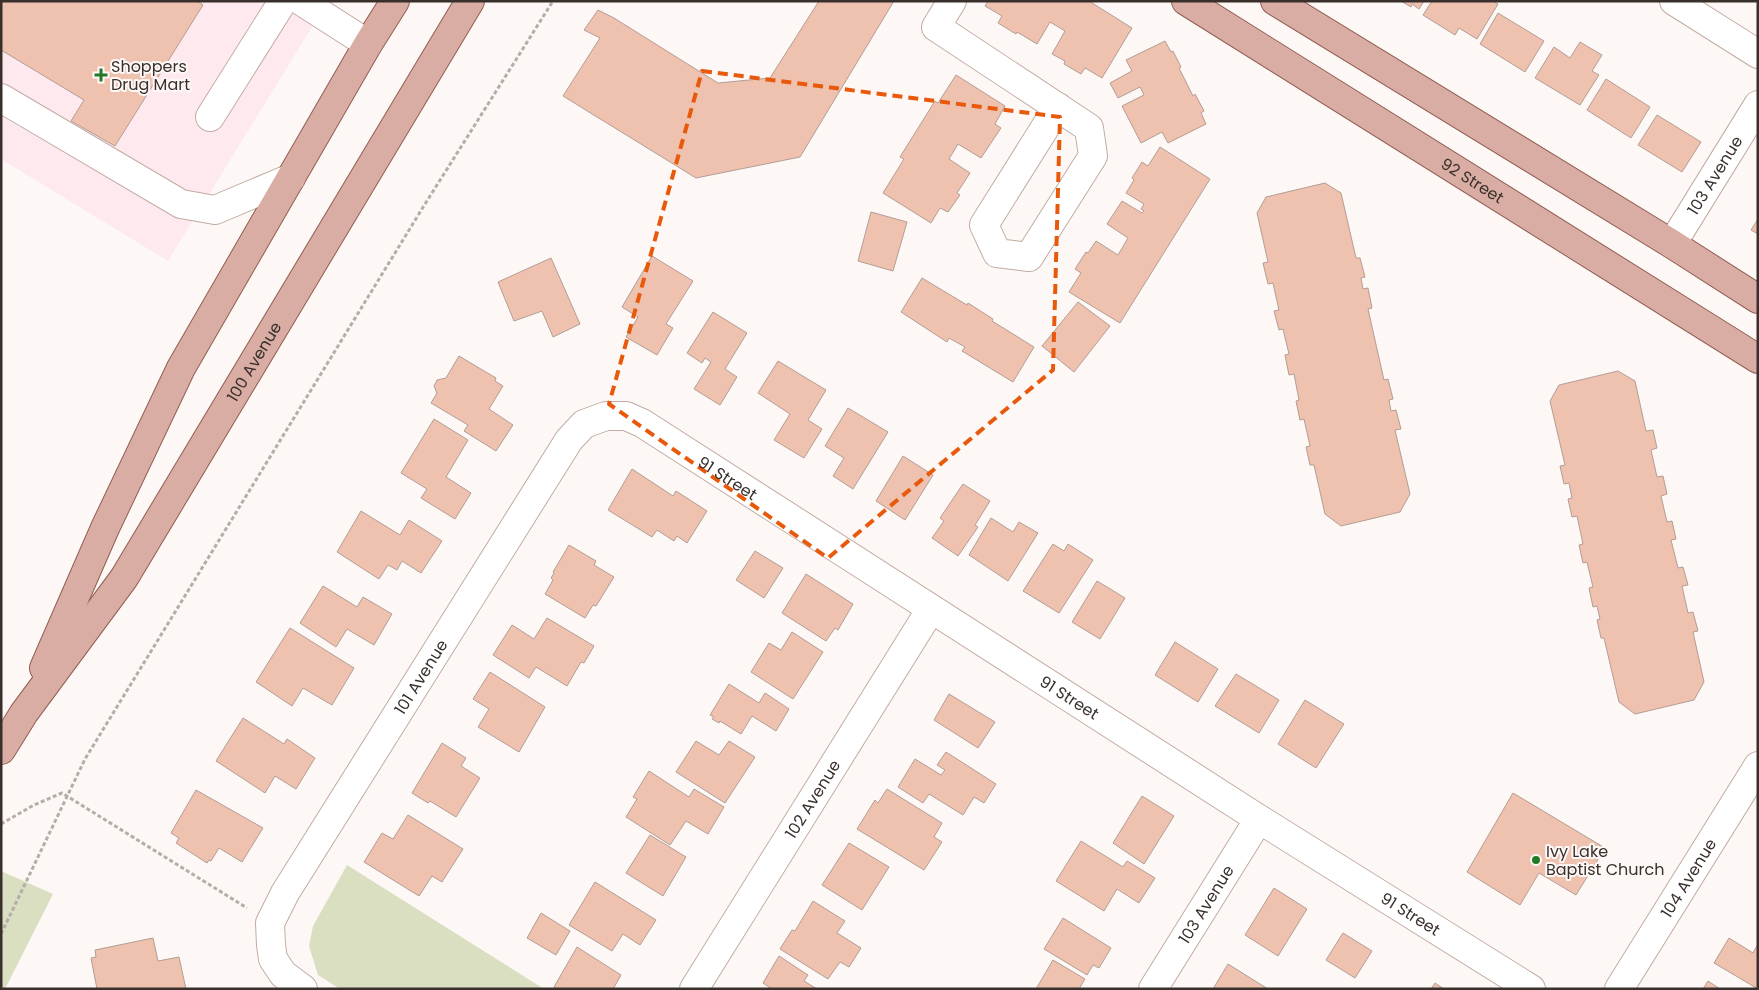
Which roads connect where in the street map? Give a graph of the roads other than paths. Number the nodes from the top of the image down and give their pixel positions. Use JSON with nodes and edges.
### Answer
{"nodes":[{"id":1,"x":284,"y":1,"type":"edge"},
{"id":2,"x":301,"y":1,"type":"edge"},
{"id":3,"x":395,"y":1,"type":"edge"},
{"id":4,"x":470,"y":1,"type":"edge"},
{"id":5,"x":952,"y":1,"type":"edge"},
{"id":6,"x":1186,"y":1,"type":"edge"},
{"id":7,"x":1275,"y":1,"type":"edge"},
{"id":8,"x":1674,"y":1,"type":"edge"},
{"id":9,"x":368,"y":44,"type":"junction"},
{"id":10,"x":1758,"y":54,"type":"edge"},
{"id":11,"x":1,"y":98,"type":"edge"},
{"id":12,"x":1758,"y":105,"type":"edge"},
{"id":13,"x":1058,"y":106,"type":"junction"},
{"id":14,"x":210,"y":117,"type":"dead end"},
{"id":15,"x":290,"y":178,"type":"junction"},
{"id":16,"x":1672,"y":244,"type":"junction"},
{"id":17,"x":1758,"y":299,"type":"edge"},
{"id":18,"x":1758,"y":359,"type":"edge"},
{"id":19,"x":606,"y":416,"type":"joint"},
{"id":20,"x":931,"y":609,"type":"junction"},
{"id":21,"x":24,"y":713,"type":"junction"},
{"id":22,"x":1,"y":750,"type":"edge"},
{"id":23,"x":1758,"y":766,"type":"edge"},
{"id":24,"x":1259,"y":818,"type":"junction"},
{"id":25,"x":303,"y":989,"type":"edge"},
{"id":26,"x":694,"y":989,"type":"edge"},
{"id":27,"x":1153,"y":989,"type":"edge"},
{"id":28,"x":1530,"y":989,"type":"edge"},
{"id":29,"x":1619,"y":989,"type":"edge"}],
"edges":[{"from":1,"to":14,"type":"street"},
{"from":2,"to":9,"type":"street"},
{"from":3,"to":9,"type":"main road","name":"100 Avenue"},
{"from":4,"to":21,"type":"main road","name":"100 Avenue"},
{"from":5,"to":13,"type":"street"},
{"from":6,"to":18,"type":"main road","name":"92 Street"},
{"from":7,"to":16,"type":"main road"},
{"from":8,"to":10,"type":"street"},
{"from":9,"to":15,"type":"main road","name":"100 Avenue"},
{"from":11,"to":15,"type":"street"},
{"from":12,"to":16,"type":"street","name":"103 Avenue"},
{"from":13,"to":13,"type":"street"},
{"from":15,"to":21,"type":"main road","name":"100 Avenue"},
{"from":16,"to":17,"type":"main road"},
{"from":19,"to":20,"type":"street","name":"91 Street"},
{"from":19,"to":25,"type":"street","name":"101 Avenue"},
{"from":20,"to":24,"type":"street","name":"91 Street"},
{"from":20,"to":26,"type":"street","name":"102 Avenue"},
{"from":21,"to":22,"type":"main road","name":"100 Avenue"},
{"from":23,"to":29,"type":"street","name":"104 Avenue"},
{"from":24,"to":27,"type":"street","name":"103 Avenue"},
{"from":24,"to":28,"type":"street","name":"91 Street"}]}
